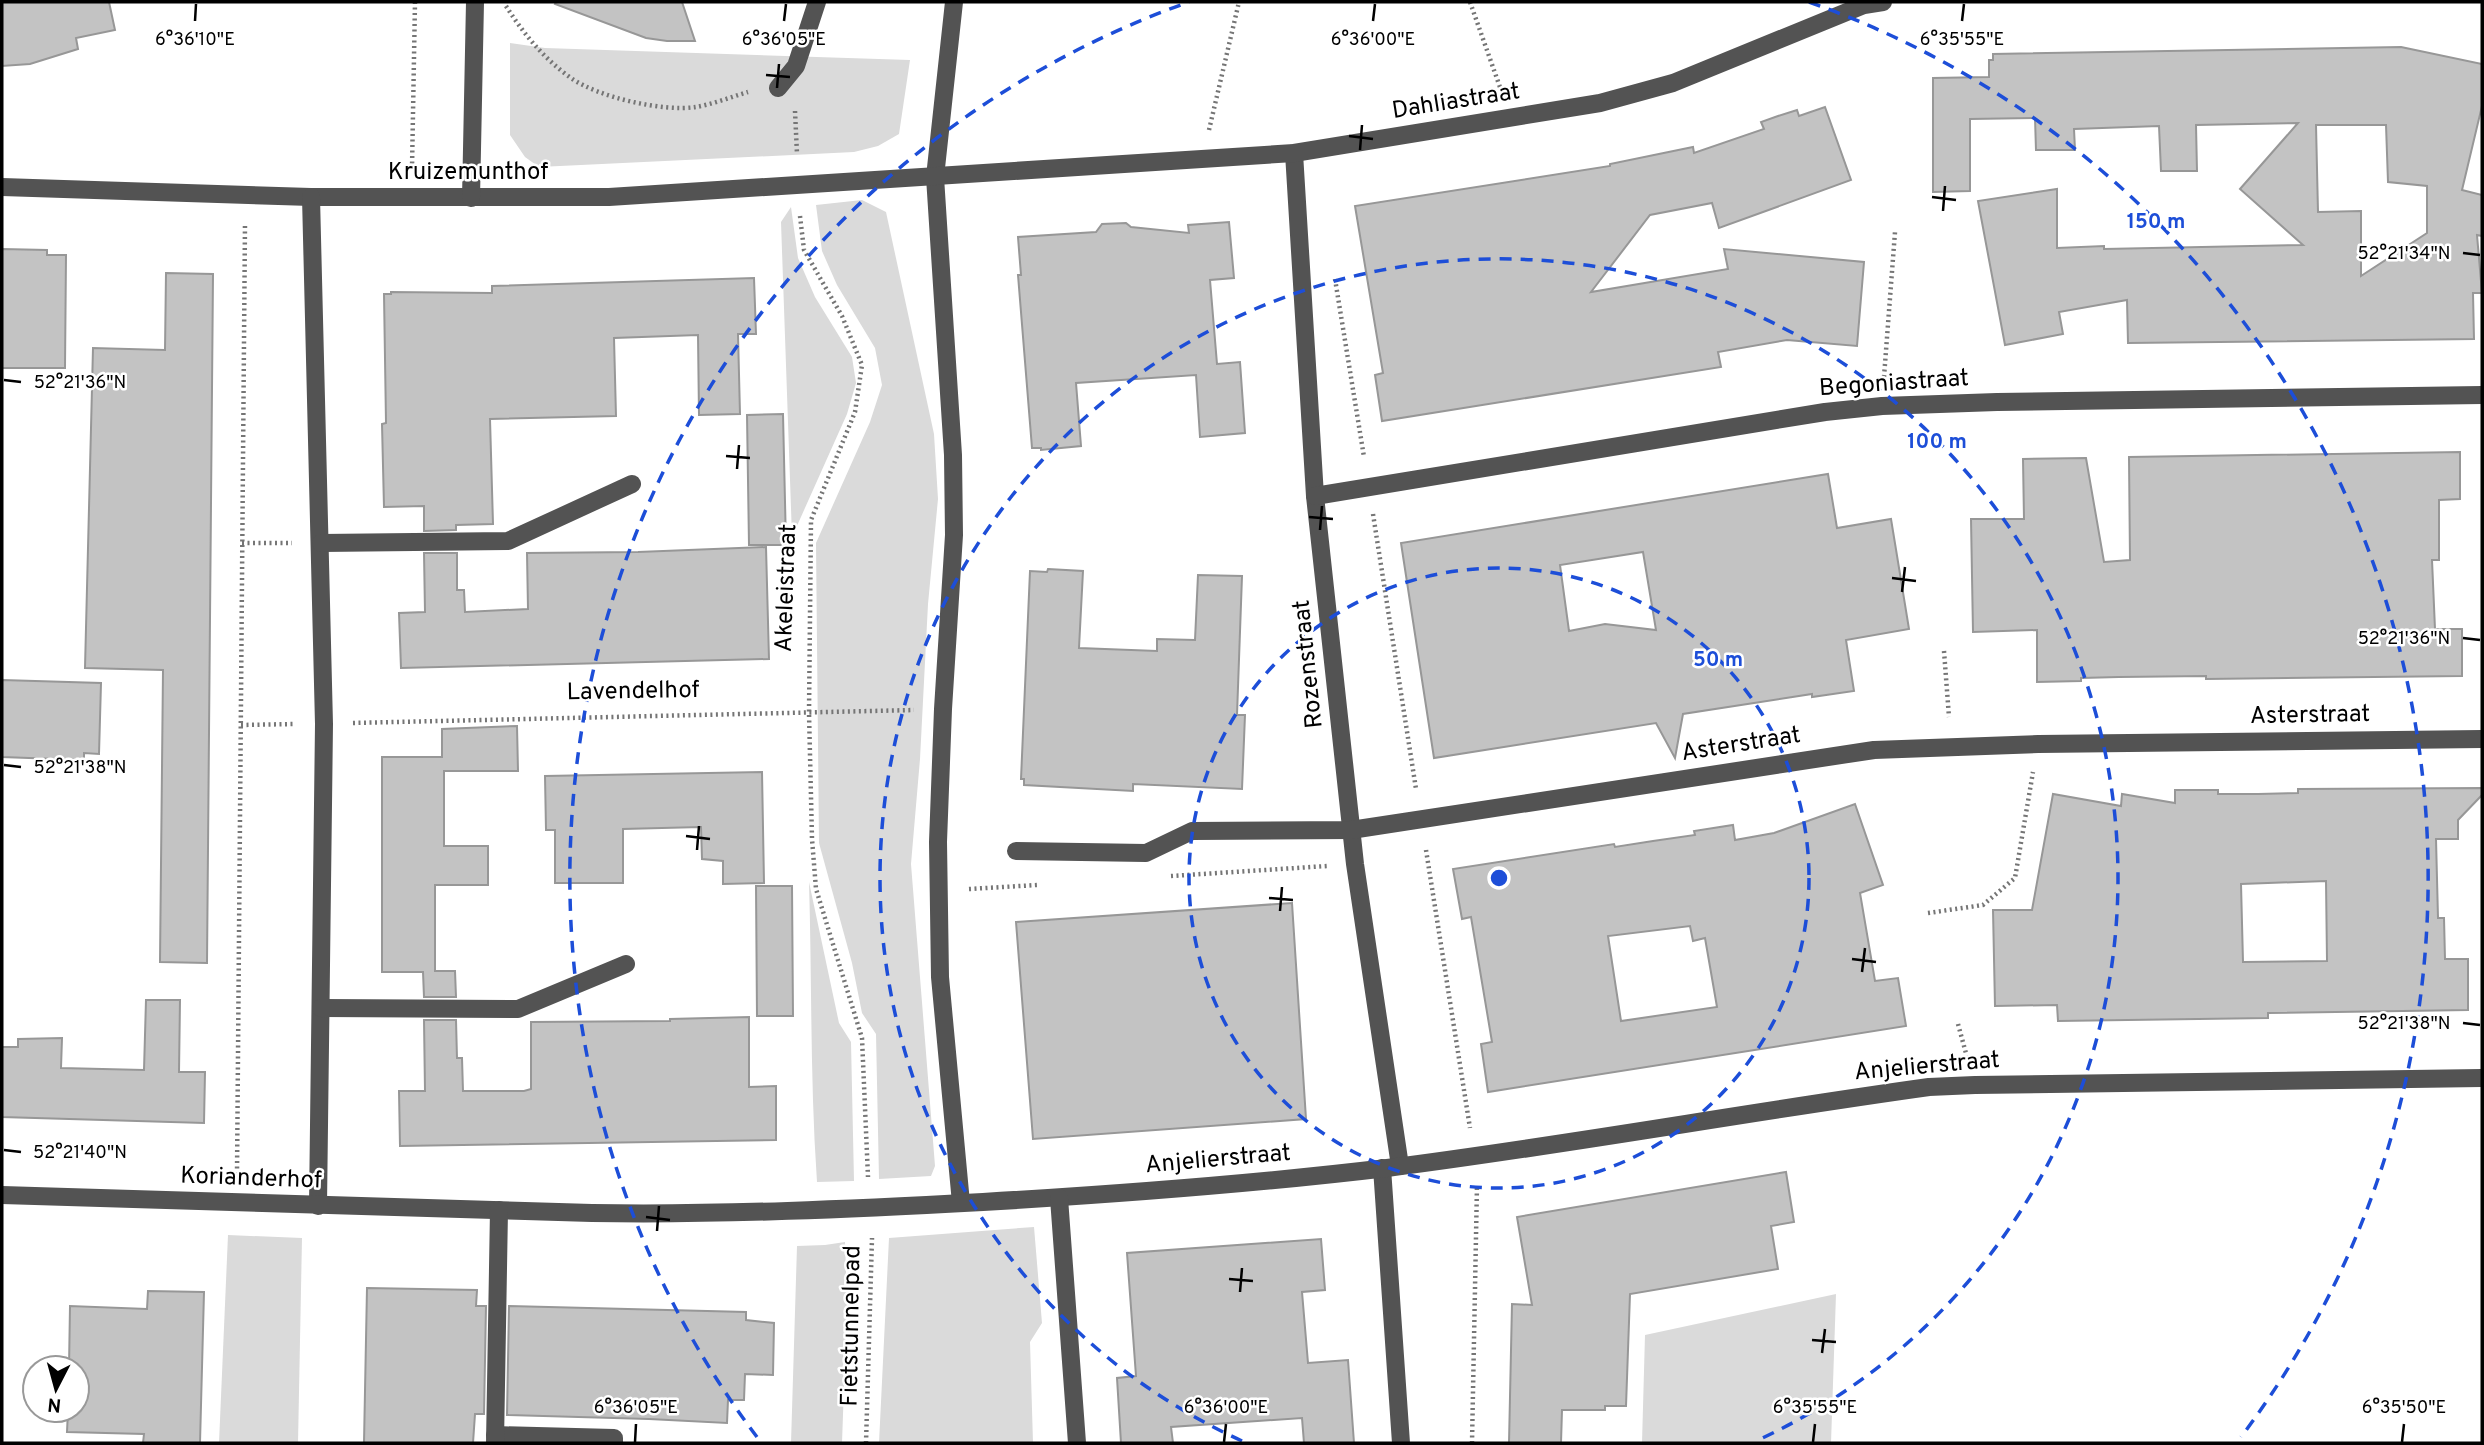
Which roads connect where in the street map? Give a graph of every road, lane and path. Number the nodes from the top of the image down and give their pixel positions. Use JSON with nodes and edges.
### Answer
{"nodes":[{"id":1,"x":415,"y":2,"type":"edge"},
{"id":2,"x":475,"y":2,"type":"edge"},
{"id":3,"x":504,"y":2,"type":"edge"},
{"id":4,"x":817,"y":2,"type":"edge"},
{"id":5,"x":954,"y":2,"type":"edge"},
{"id":6,"x":1239,"y":2,"type":"edge"},
{"id":7,"x":1470,"y":2,"type":"edge"},
{"id":8,"x":1883,"y":2,"type":"edge"},
{"id":9,"x":1864,"y":3,"type":"edge"},
{"id":10,"x":778,"y":88,"type":"junction"},
{"id":11,"x":1511,"y":118,"type":"junction"},
{"id":12,"x":1294,"y":153,"type":"junction"},
{"id":13,"x":1211,"y":159,"type":"junction"},
{"id":14,"x":934,"y":177,"type":"junction"},
{"id":15,"x":798,"y":183,"type":"junction"},
{"id":16,"x":2,"y":187,"type":"edge"},
{"id":17,"x":246,"y":194,"type":"junction"},
{"id":18,"x":311,"y":197,"type":"junction"},
{"id":19,"x":412,"y":197,"type":"junction"},
{"id":20,"x":471,"y":198,"type":"junction"},
{"id":21,"x":1895,"y":232,"type":"dead end"},
{"id":22,"x":2482,"y":395,"type":"edge"},
{"id":23,"x":1882,"y":406,"type":"junction"},
{"id":24,"x":632,"y":484,"type":"dead end"},
{"id":25,"x":1315,"y":496,"type":"junction"},
{"id":26,"x":242,"y":543,"type":"junction"},
{"id":27,"x":321,"y":543,"type":"junction"},
{"id":28,"x":1944,"y":651,"type":"dead end"},
{"id":29,"x":943,"y":709,"type":"junction"},
{"id":30,"x":809,"y":713,"type":"junction"},
{"id":31,"x":324,"y":724,"type":"junction"},
{"id":32,"x":241,"y":725,"type":"junction"},
{"id":33,"x":2482,"y":739,"type":"edge"},
{"id":34,"x":2038,"y":744,"type":"junction"},
{"id":35,"x":1952,"y":746,"type":"junction"},
{"id":36,"x":1351,"y":831,"type":"junction"},
{"id":37,"x":1016,"y":851,"type":"dead end"},
{"id":38,"x":1928,"y":913,"type":"dead end"},
{"id":39,"x":626,"y":964,"type":"dead end"},
{"id":40,"x":321,"y":1008,"type":"junction"},
{"id":41,"x":2482,"y":1078,"type":"edge"},
{"id":42,"x":1391,"y":1167,"type":"junction"},
{"id":43,"x":2,"y":1195,"type":"edge"},
{"id":44,"x":1059,"y":1198,"type":"junction"},
{"id":45,"x":237,"y":1202,"type":"junction"},
{"id":46,"x":961,"y":1203,"type":"junction"},
{"id":47,"x":318,"y":1206,"type":"junction"},
{"id":48,"x":870,"y":1209,"type":"junction"},
{"id":49,"x":499,"y":1210,"type":"junction"},
{"id":50,"x":495,"y":1439,"type":"edge"},
{"id":51,"x":614,"y":1443,"type":"edge"},
{"id":52,"x":866,"y":1443,"type":"edge"},
{"id":53,"x":1077,"y":1443,"type":"edge"},
{"id":54,"x":1401,"y":1443,"type":"edge"}],
"edges":[{"from":1,"to":19,"type":"path"},
{"from":2,"to":20,"type":"street"},
{"from":3,"to":10,"type":"path"},
{"from":4,"to":10,"type":"street"},
{"from":5,"to":14,"type":"street"},
{"from":6,"to":13,"type":"path"},
{"from":7,"to":11,"type":"path"},
{"from":8,"to":9,"type":"street","name":"Dahliastraat"},
{"from":9,"to":11,"type":"street","name":"Dahliastraat"},
{"from":10,"to":15,"type":"path","name":"Akeleistraat"},
{"from":11,"to":12,"type":"street","name":"Dahliastraat"},
{"from":12,"to":13,"type":"street","name":"Dahliastraat"},
{"from":12,"to":25,"type":"street","name":"Rozenstraat"},
{"from":13,"to":14,"type":"street","name":"Dahliastraat"},
{"from":14,"to":15,"type":"street","name":"Kruizemunthof"},
{"from":14,"to":29,"type":"street"},
{"from":15,"to":20,"type":"street","name":"Kruizemunthof"},
{"from":15,"to":30,"type":"path","name":"Akeleistraat"},
{"from":16,"to":17,"type":"street","name":"Kruizemunthof"},
{"from":17,"to":18,"type":"street","name":"Kruizemunthof"},
{"from":17,"to":26,"type":"path"},
{"from":18,"to":19,"type":"street","name":"Kruizemunthof"},
{"from":18,"to":27,"type":"street"},
{"from":19,"to":20,"type":"street","name":"Kruizemunthof"},
{"from":21,"to":23,"type":"path"},
{"from":22,"to":23,"type":"street","name":"Begoniastraat"},
{"from":23,"to":25,"type":"street","name":"Begoniastraat"},
{"from":24,"to":27,"type":"street"},
{"from":25,"to":36,"type":"street","name":"Rozenstraat"},
{"from":26,"to":27,"type":"path"},
{"from":26,"to":32,"type":"path"},
{"from":27,"to":31,"type":"street"},
{"from":28,"to":35,"type":"path"},
{"from":29,"to":30,"type":"path","name":"Lavendelhof"},
{"from":29,"to":46,"type":"street"},
{"from":30,"to":31,"type":"path","name":"Lavendelhof"},
{"from":30,"to":48,"type":"path","name":"Akeleistraat"},
{"from":31,"to":32,"type":"path","name":"Lavendelhof"},
{"from":31,"to":40,"type":"street"},
{"from":32,"to":45,"type":"path"},
{"from":33,"to":34,"type":"street","name":"Asterstraat"},
{"from":34,"to":35,"type":"street","name":"Asterstraat"},
{"from":34,"to":38,"type":"path"},
{"from":35,"to":36,"type":"street","name":"Asterstraat"},
{"from":36,"to":37,"type":"street","name":"Asterstraat"},
{"from":36,"to":42,"type":"street","name":"Rozenstraat"},
{"from":39,"to":40,"type":"street"},
{"from":40,"to":47,"type":"street"},
{"from":41,"to":42,"type":"street","name":"Anjelierstraat"},
{"from":42,"to":44,"type":"street","name":"Anjelierstraat"},
{"from":42,"to":54,"type":"street"},
{"from":43,"to":45,"type":"street","name":"Korianderhof"},
{"from":44,"to":46,"type":"street","name":"Anjelierstraat"},
{"from":44,"to":53,"type":"street"},
{"from":45,"to":47,"type":"street","name":"Korianderhof"},
{"from":46,"to":48,"type":"street","name":"Anjelierstraat"},
{"from":47,"to":49,"type":"street","name":"Korianderhof"},
{"from":48,"to":49,"type":"street","name":"Korianderhof"},
{"from":48,"to":52,"type":"path","name":"Fietstunnelpad"},
{"from":49,"to":50,"type":"street"},
{"from":50,"to":51,"type":"street"}]}
